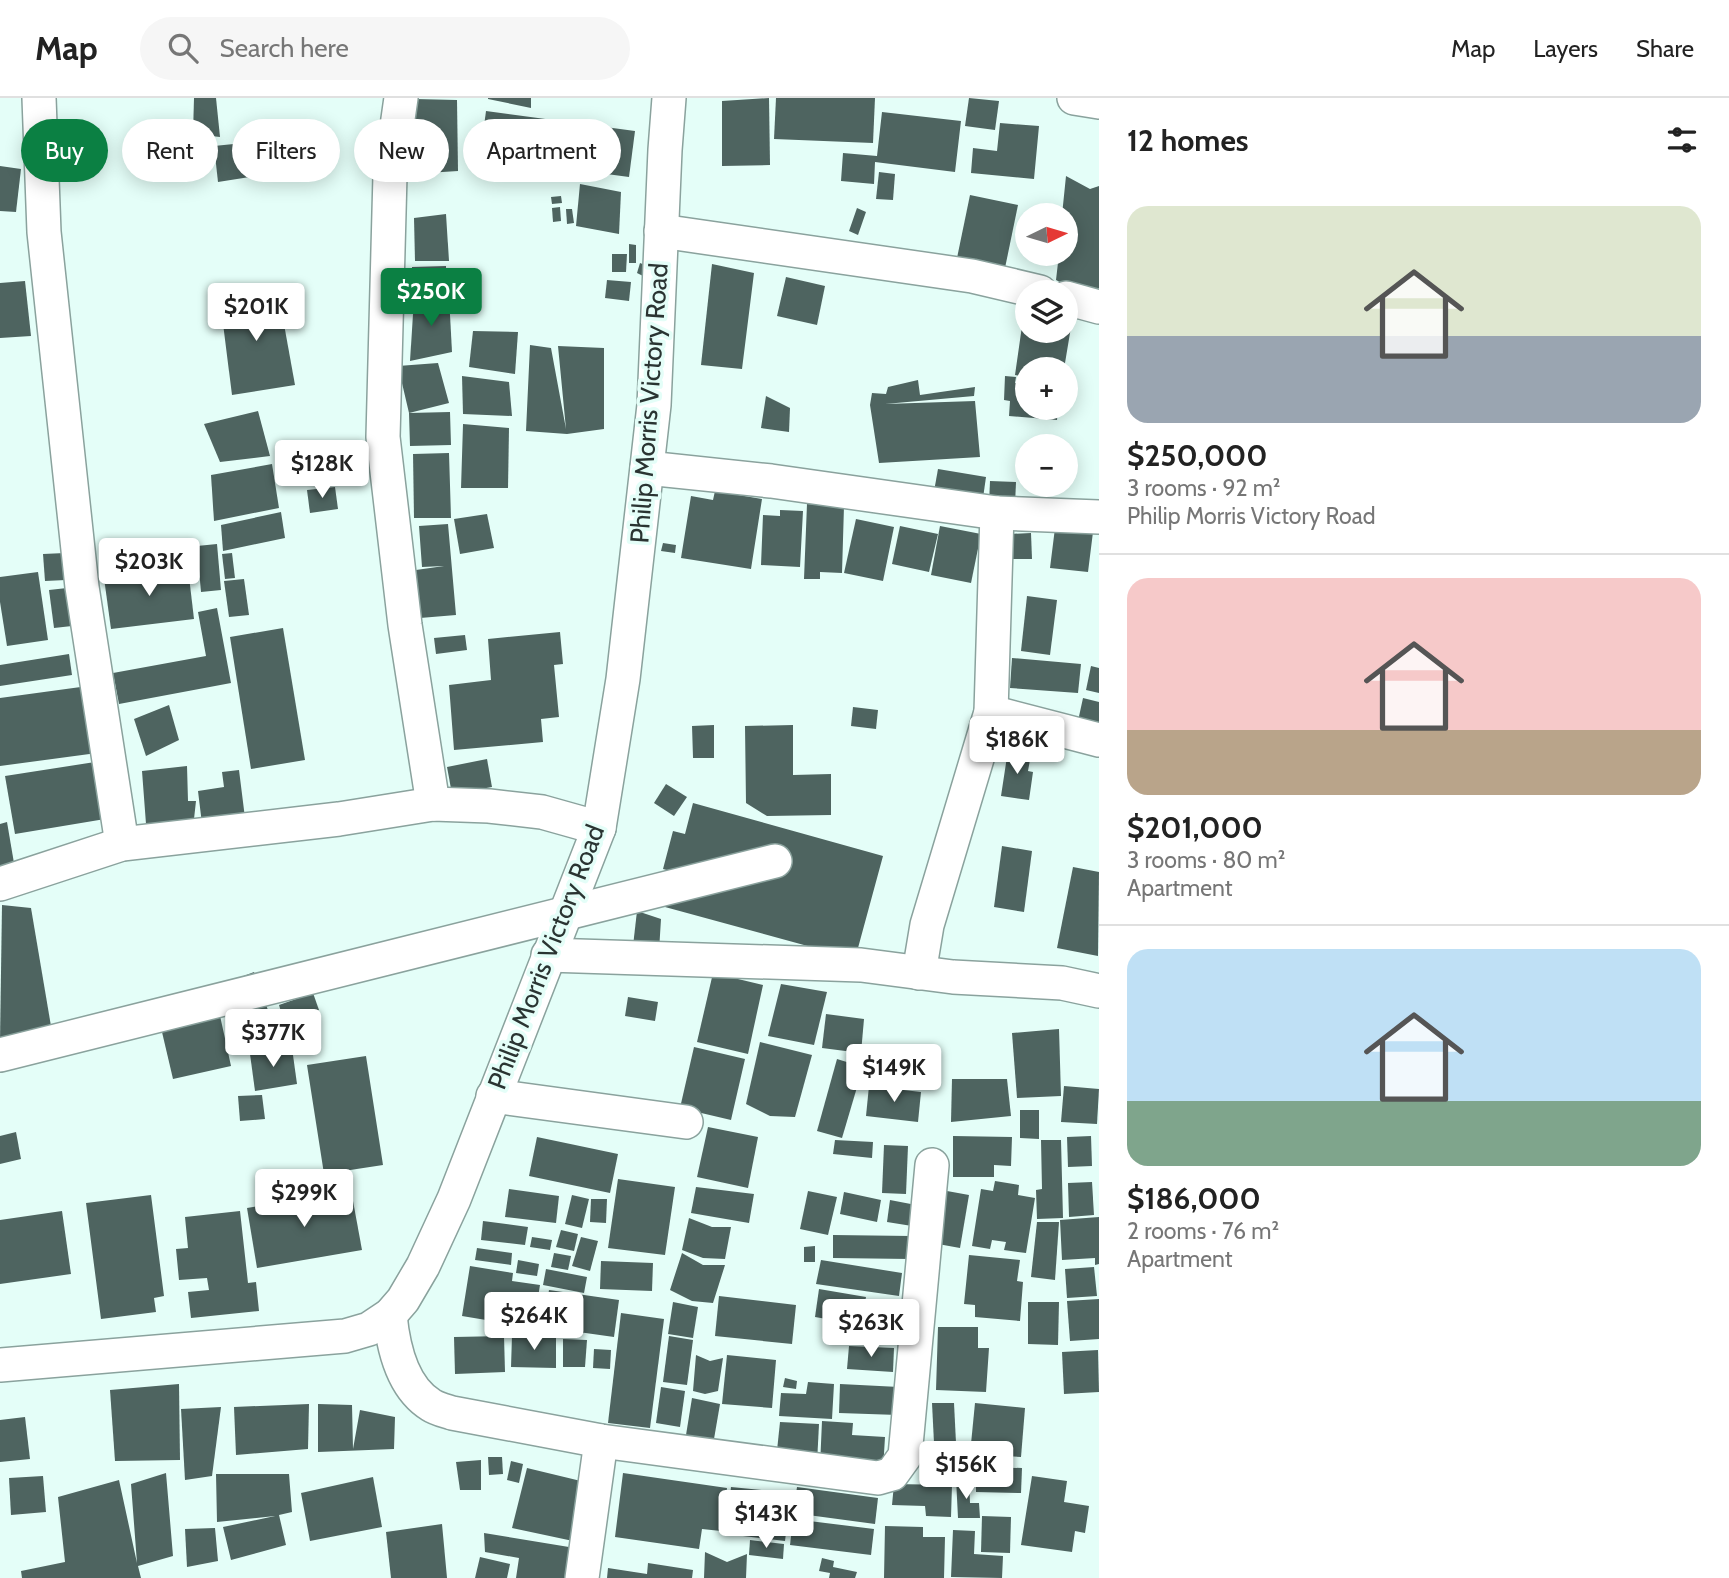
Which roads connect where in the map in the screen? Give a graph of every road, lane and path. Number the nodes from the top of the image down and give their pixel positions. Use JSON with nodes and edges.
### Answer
{"nodes":[{"id":1,"x":38,"y":98,"type":"edge"},
{"id":2,"x":401,"y":98,"type":"edge"},
{"id":3,"x":669,"y":98,"type":"edge"},
{"id":4,"x":1074,"y":98,"type":"edge"},
{"id":5,"x":1099,"y":102,"type":"edge"},
{"id":6,"x":661,"y":231,"type":"junction"},
{"id":7,"x":1015,"y":286,"type":"edge"},
{"id":8,"x":1078,"y":302,"type":"edge"},
{"id":9,"x":1099,"y":307,"type":"edge"},
{"id":10,"x":647,"y":468,"type":"junction"},
{"id":11,"x":997,"y":513,"type":"junction"},
{"id":12,"x":1099,"y":517,"type":"edge"},
{"id":13,"x":991,"y":712,"type":"junction"},
{"id":14,"x":1099,"y":740,"type":"edge"},
{"id":15,"x":433,"y":804,"type":"junction"},
{"id":16,"x":599,"y":828,"type":"junction"},
{"id":17,"x":122,"y":844,"type":"junction"},
{"id":18,"x":775,"y":861,"type":"dead end"},
{"id":19,"x":0,"y":884,"type":"edge"},
{"id":20,"x":548,"y":955,"type":"junction"},
{"id":21,"x":919,"y":974,"type":"junction"},
{"id":22,"x":1099,"y":991,"type":"edge"},
{"id":23,"x":0,"y":1055,"type":"edge"},
{"id":24,"x":493,"y":1096,"type":"junction"},
{"id":25,"x":686,"y":1122,"type":"dead end"},
{"id":26,"x":932,"y":1165,"type":"dead end"},
{"id":27,"x":390,"y":1315,"type":"junction"},
{"id":28,"x":0,"y":1365,"type":"edge"},
{"id":29,"x":601,"y":1441,"type":"junction"},
{"id":30,"x":582,"y":1578,"type":"edge"}],
"edges":[{"from":1,"to":17,"type":"street"},
{"from":2,"to":15,"type":"street"},
{"from":3,"to":6,"type":"street","name":"Philip Morris Victory Road"},
{"from":4,"to":5,"type":"street"},
{"from":6,"to":7,"type":"street"},
{"from":6,"to":10,"type":"street","name":"Philip Morris Victory Road"},
{"from":8,"to":9,"type":"street"},
{"from":10,"to":11,"type":"street"},
{"from":10,"to":16,"type":"street","name":"Philip Morris Victory Road"},
{"from":11,"to":12,"type":"street"},
{"from":11,"to":13,"type":"street"},
{"from":13,"to":14,"type":"street"},
{"from":13,"to":21,"type":"street"},
{"from":15,"to":16,"type":"street"},
{"from":15,"to":17,"type":"street"},
{"from":16,"to":20,"type":"street","name":"Philip Morris Victory Road"},
{"from":17,"to":19,"type":"street"},
{"from":18,"to":23,"type":"street"},
{"from":20,"to":21,"type":"street"},
{"from":20,"to":24,"type":"street","name":"Philip Morris Victory Road"},
{"from":21,"to":22,"type":"street"},
{"from":24,"to":25,"type":"street"},
{"from":24,"to":27,"type":"street","name":"Philip Morris Victory Road"},
{"from":26,"to":29,"type":"street"},
{"from":27,"to":28,"type":"street","name":"Philip Morris Victory Road"},
{"from":27,"to":29,"type":"street"},
{"from":29,"to":30,"type":"street"}]}
